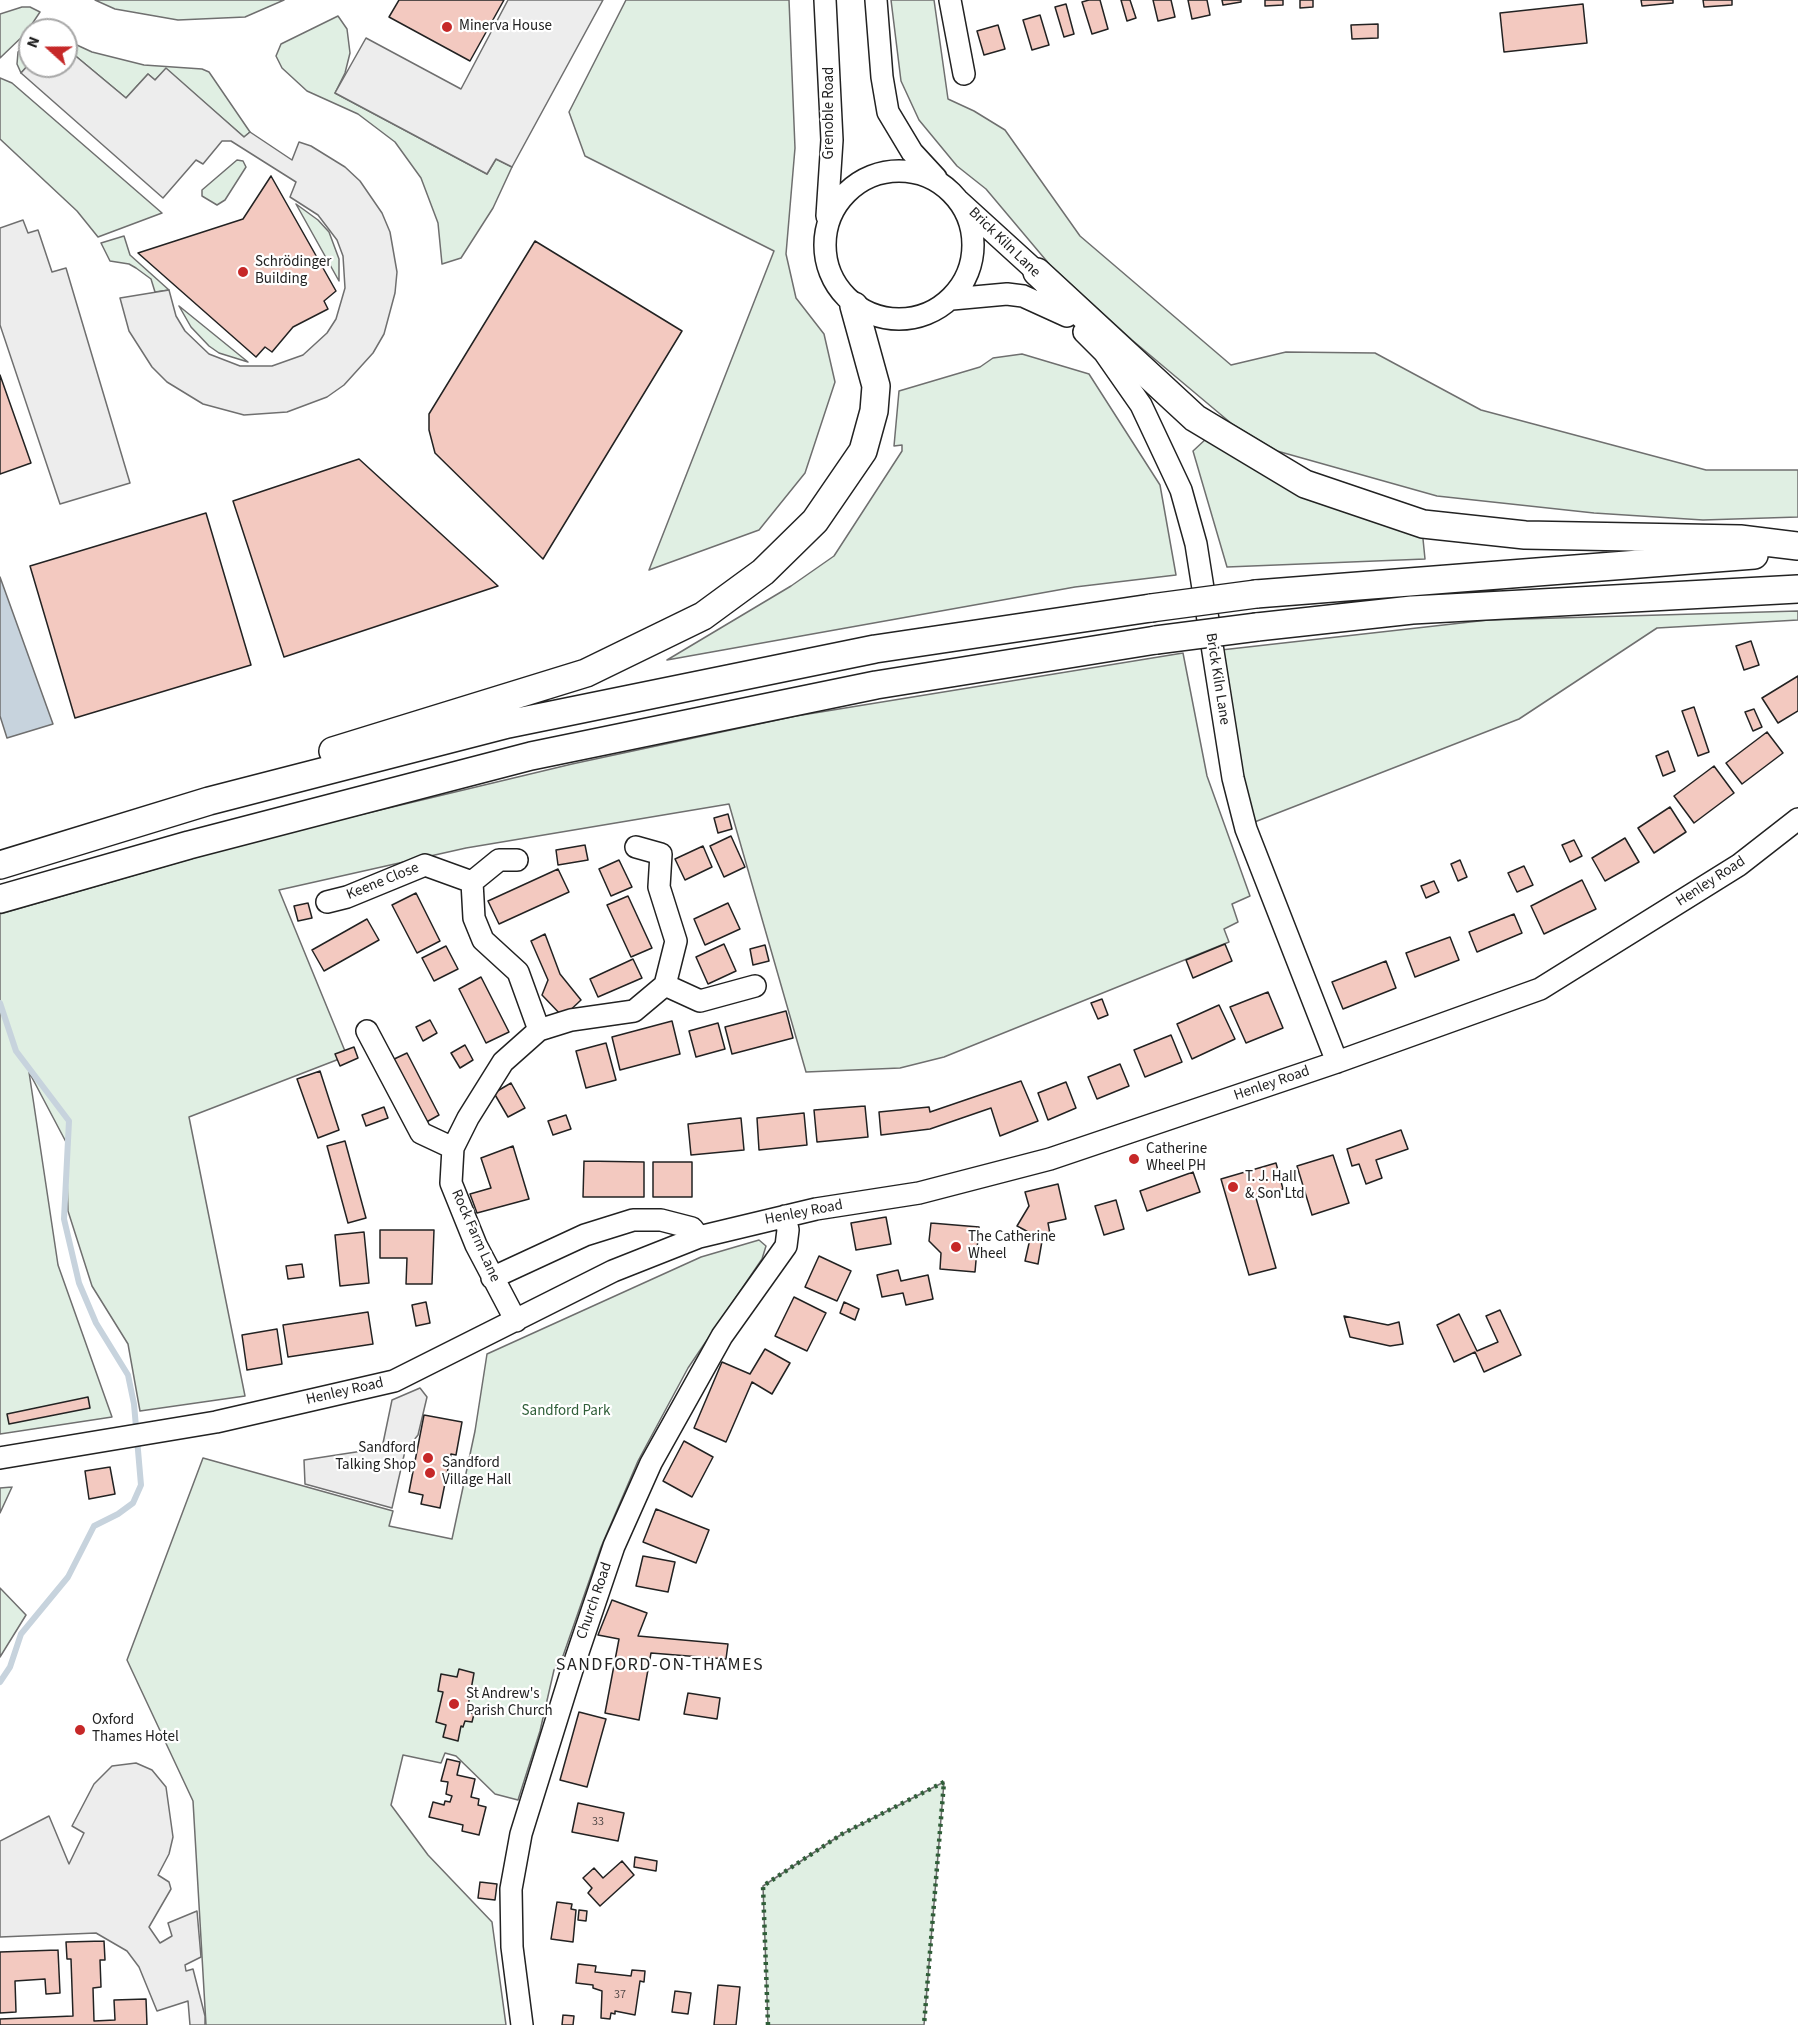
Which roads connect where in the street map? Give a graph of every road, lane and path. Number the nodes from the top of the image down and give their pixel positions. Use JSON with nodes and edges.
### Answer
{"nodes":[{"id":1,"x":825,"y":0,"type":"edge"},
{"id":2,"x":876,"y":0,"type":"edge"},
{"id":3,"x":951,"y":5,"type":"edge"},
{"id":4,"x":964,"y":74,"type":"dead end"},
{"id":5,"x":940,"y":182,"type":"junction"},
{"id":6,"x":959,"y":201,"type":"junction"},
{"id":7,"x":826,"y":226,"type":"junction"},
{"id":8,"x":1037,"y":272,"type":"junction"},
{"id":9,"x":952,"y":298,"type":"junction"},
{"id":10,"x":854,"y":306,"type":"junction"},
{"id":11,"x":1067,"y":316,"type":"junction"},
{"id":12,"x":1798,"y":546,"type":"edge"},
{"id":13,"x":1798,"y":552,"type":"edge"},
{"id":14,"x":1798,"y":589,"type":"edge"},
{"id":15,"x":209,"y":801,"type":"junction"},
{"id":16,"x":1798,"y":819,"type":"edge"},
{"id":17,"x":636,"y":847,"type":"dead end"},
{"id":18,"x":517,"y":860,"type":"dead end"},
{"id":19,"x":4,"y":864,"type":"edge"},
{"id":20,"x":472,"y":882,"type":"junction"},
{"id":21,"x":8,"y":896,"type":"edge"},
{"id":22,"x":327,"y":902,"type":"dead end"},
{"id":23,"x":665,"y":985,"type":"junction"},
{"id":24,"x":755,"y":986,"type":"dead end"},
{"id":25,"x":539,"y":1030,"type":"junction"},
{"id":26,"x":367,"y":1031,"type":"dead end"},
{"id":27,"x":1337,"y":1062,"type":"junction"},
{"id":28,"x":453,"y":1148,"type":"junction"},
{"id":29,"x":785,"y":1216,"type":"junction"},
{"id":30,"x":699,"y":1237,"type":"junction"},
{"id":31,"x":492,"y":1278,"type":"junction"},
{"id":32,"x":516,"y":1321,"type":"junction"},
{"id":33,"x":0,"y":1458,"type":"edge"},
{"id":34,"x":522,"y":2025,"type":"edge"}],
"edges":[{"from":1,"to":7,"type":"street","name":"Grenoble Road"},
{"from":2,"to":5,"type":"street"},
{"from":3,"to":4,"type":"street"},
{"from":5,"to":6,"type":"street"},
{"from":5,"to":7,"type":"street"},
{"from":6,"to":8,"type":"street","name":"Brick Kiln Lane"},
{"from":6,"to":9,"type":"street"},
{"from":7,"to":10,"type":"street"},
{"from":8,"to":11,"type":"street","name":"Brick Kiln Lane"},
{"from":8,"to":12,"type":"main road"},
{"from":9,"to":10,"type":"street"},
{"from":9,"to":11,"type":"street","name":"Brick Kiln Lane"},
{"from":10,"to":15,"type":"main road"},
{"from":11,"to":27,"type":"street","name":"Brick Kiln Lane"},
{"from":13,"to":15,"type":"main road","bridge":true},
{"from":14,"to":21,"type":"main road","bridge":true},
{"from":15,"to":19,"type":"main road"},
{"from":16,"to":27,"type":"street","name":"Henley Road"},
{"from":17,"to":23,"type":"street"},
{"from":18,"to":20,"type":"street"},
{"from":20,"to":22,"type":"street","name":"Keene Close"},
{"from":20,"to":25,"type":"street"},
{"from":23,"to":24,"type":"street"},
{"from":23,"to":25,"type":"street","name":"Rock Farm Lane"},
{"from":25,"to":28,"type":"street","name":"Rock Farm Lane"},
{"from":26,"to":28,"type":"street"},
{"from":27,"to":29,"type":"street","name":"Henley Road"},
{"from":28,"to":31,"type":"street","name":"Rock Farm Lane"},
{"from":29,"to":30,"type":"street","name":"Henley Road"},
{"from":29,"to":34,"type":"street","name":"Church Road"},
{"from":30,"to":31,"type":"street"},
{"from":30,"to":32,"type":"street","name":"Henley Road"},
{"from":31,"to":32,"type":"street","name":"Rock Farm Lane"},
{"from":32,"to":33,"type":"street","name":"Henley Road"}]}
